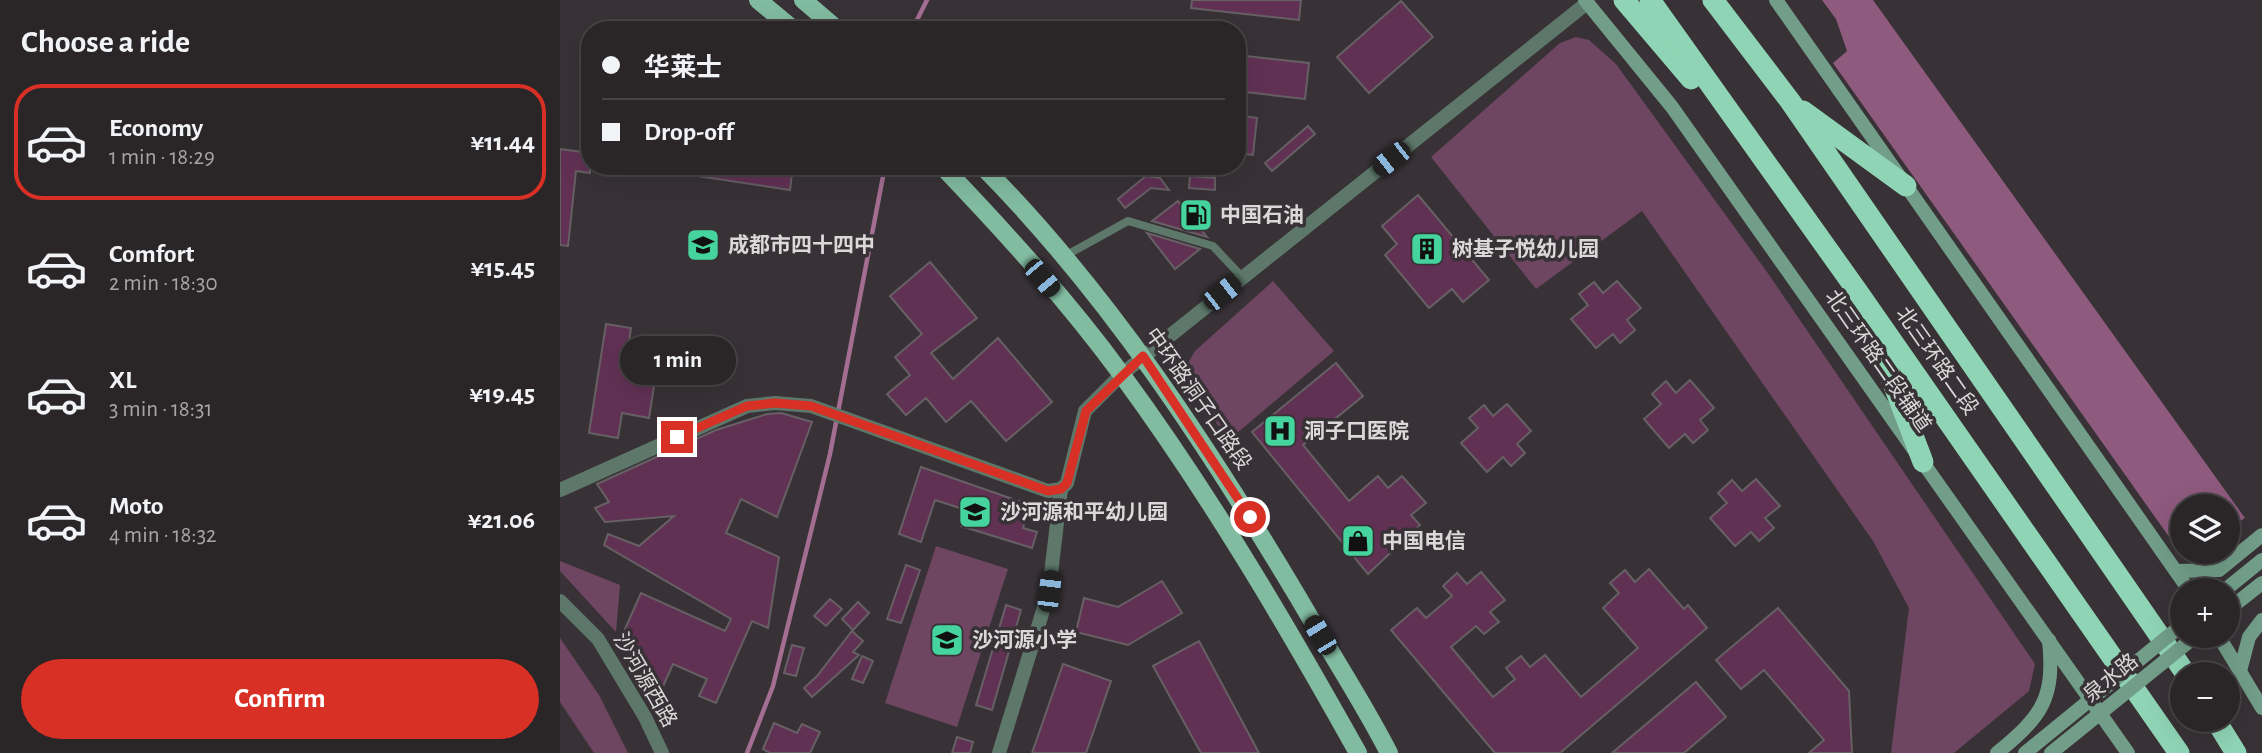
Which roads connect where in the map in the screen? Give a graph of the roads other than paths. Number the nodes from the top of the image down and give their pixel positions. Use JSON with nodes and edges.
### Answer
{"nodes":[{"id":1,"x":758,"y":0,"type":"edge"},
{"id":2,"x":803,"y":0,"type":"edge"},
{"id":3,"x":1624,"y":0,"type":"edge"},
{"id":4,"x":1650,"y":0,"type":"edge"},
{"id":5,"x":1713,"y":0,"type":"edge"},
{"id":6,"x":1776,"y":0,"type":"edge"},
{"id":7,"x":1586,"y":1,"type":"edge"},
{"id":8,"x":783,"y":21,"type":"edge"},
{"id":9,"x":828,"y":21,"type":"edge"},
{"id":10,"x":1790,"y":101,"type":"junction"},
{"id":11,"x":1762,"y":159,"type":"junction"},
{"id":12,"x":951,"y":175,"type":"edge"},
{"id":13,"x":991,"y":175,"type":"edge"},
{"id":14,"x":1906,"y":186,"type":"junction"},
{"id":15,"x":1062,"y":257,"type":"junction"},
{"id":16,"x":1242,"y":277,"type":"junction"},
{"id":17,"x":1858,"y":292,"type":"junction"},
{"id":18,"x":1143,"y":356,"type":"junction"},
{"id":19,"x":1122,"y":374,"type":"junction"},
{"id":20,"x":1923,"y":462,"type":"junction"},
{"id":21,"x":1061,"y":489,"type":"junction"},
{"id":22,"x":560,"y":490,"type":"edge"},
{"id":23,"x":2262,"y":535,"type":"edge"},
{"id":24,"x":2262,"y":560,"type":"edge"},
{"id":25,"x":2176,"y":571,"type":"junction"},
{"id":26,"x":2181,"y":578,"type":"edge"},
{"id":27,"x":2240,"y":578,"type":"edge"},
{"id":28,"x":2262,"y":583,"type":"edge"},
{"id":29,"x":560,"y":601,"type":"edge"},
{"id":30,"x":2240,"y":601,"type":"edge"},
{"id":31,"x":2262,"y":620,"type":"edge"},
{"id":32,"x":2170,"y":635,"type":"edge"},
{"id":33,"x":2048,"y":638,"type":"junction"},
{"id":34,"x":2181,"y":648,"type":"edge"},
{"id":35,"x":2178,"y":662,"type":"edge"},
{"id":36,"x":2240,"y":671,"type":"joint"},
{"id":37,"x":2262,"y":708,"type":"edge"},
{"id":38,"x":2223,"y":732,"type":"edge"},
{"id":39,"x":662,"y":753,"type":"edge"},
{"id":40,"x":999,"y":753,"type":"edge"},
{"id":41,"x":1358,"y":753,"type":"edge"},
{"id":42,"x":1389,"y":753,"type":"edge"},
{"id":43,"x":1997,"y":753,"type":"edge"},
{"id":44,"x":2025,"y":753,"type":"edge"},
{"id":45,"x":2051,"y":753,"type":"edge"},
{"id":46,"x":2128,"y":753,"type":"edge"},
{"id":47,"x":2179,"y":753,"type":"edge"},
{"id":48,"x":2236,"y":753,"type":"edge"}],
"edges":[{"from":1,"to":8,"type":"main road"},
{"from":2,"to":9,"type":"main road"},
{"from":3,"to":11,"type":"highway"},
{"from":4,"to":11,"type":"highway","name":"北三环路二段"},
{"from":5,"to":10,"type":"highway","name":"北三环路二段"},
{"from":6,"to":14,"type":"main road"},
{"from":7,"to":16,"type":"street"},
{"from":7,"to":20,"type":"main road","name":"北三环路二段辅道"},
{"from":10,"to":14,"type":"highway"},
{"from":10,"to":35,"type":"highway","name":"北三环路二段"},
{"from":11,"to":17,"type":"highway","name":"北三环路二段"},
{"from":12,"to":19,"type":"main road"},
{"from":13,"to":15,"type":"main road","name":"中环路洞子口路段"},
{"from":14,"to":25,"type":"main road"},
{"from":15,"to":16,"type":"lane"},
{"from":15,"to":18,"type":"main road","name":"中环路洞子口路段"},
{"from":16,"to":18,"type":"street"},
{"from":17,"to":20,"type":"highway"},
{"from":17,"to":47,"type":"highway","name":"北三环路二段"},
{"from":18,"to":19,"type":"street"},
{"from":18,"to":42,"type":"main road","name":"中环路洞子口路段"},
{"from":19,"to":21,"type":"street"},
{"from":19,"to":41,"type":"main road"},
{"from":20,"to":33,"type":"main road","name":"北三环路二段辅道"},
{"from":21,"to":22,"type":"street"},
{"from":21,"to":40,"type":"street"},
{"from":23,"to":25,"type":"main road"},
{"from":24,"to":27,"type":"main road"},
{"from":25,"to":26,"type":"main road"},
{"from":28,"to":30,"type":"main road"},
{"from":29,"to":39,"type":"street","name":"沙河源西路"},
{"from":31,"to":36,"type":"main road"},
{"from":32,"to":44,"type":"main road","bridge":true},
{"from":33,"to":43,"type":"main road"},
{"from":33,"to":46,"type":"main road","name":"北三环路二段辅道"},
{"from":34,"to":45,"type":"main road","name":"泉水路","bridge":true},
{"from":36,"to":37,"type":"main road"},
{"from":38,"to":48,"type":"highway"}]}
